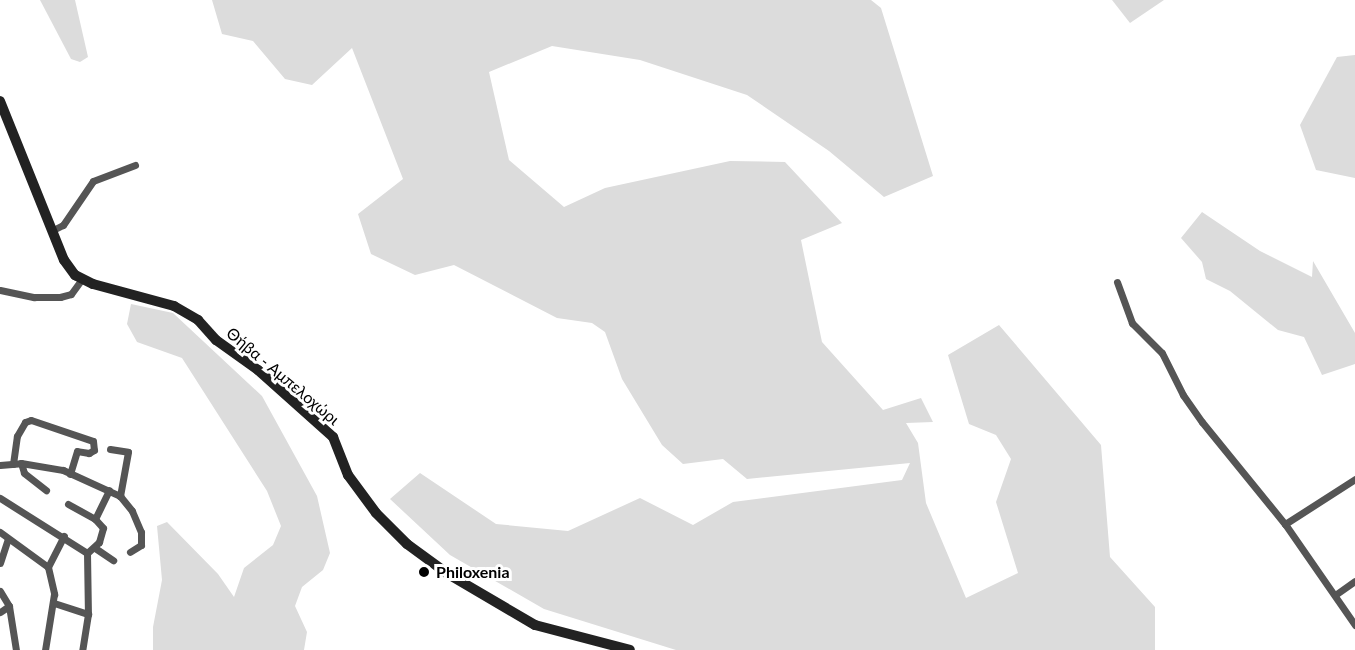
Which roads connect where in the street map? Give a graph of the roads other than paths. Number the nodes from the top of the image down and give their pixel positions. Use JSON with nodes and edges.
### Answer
{"nodes":[{"id":1,"x":0,"y":101,"type":"edge"},
{"id":2,"x":135,"y":165,"type":"dead end"},
{"id":3,"x":53,"y":230,"type":"junction"},
{"id":4,"x":81,"y":280,"type":"junction"},
{"id":5,"x":1117,"y":282,"type":"dead end"},
{"id":6,"x":0,"y":290,"type":"edge"},
{"id":7,"x":110,"y":449,"type":"dead end"},
{"id":8,"x":17,"y":464,"type":"junction"},
{"id":9,"x":0,"y":465,"type":"edge"},
{"id":10,"x":70,"y":474,"type":"junction"},
{"id":11,"x":1355,"y":479,"type":"edge"},
{"id":12,"x":46,"y":490,"type":"dead end"},
{"id":13,"x":109,"y":490,"type":"junction"},
{"id":14,"x":120,"y":496,"type":"junction"},
{"id":15,"x":0,"y":498,"type":"edge"},
{"id":16,"x":68,"y":504,"type":"dead end"},
{"id":17,"x":95,"y":519,"type":"junction"},
{"id":18,"x":1285,"y":524,"type":"junction"},
{"id":19,"x":0,"y":532,"type":"edge"},
{"id":20,"x":64,"y":536,"type":"junction"},
{"id":21,"x":8,"y":539,"type":"junction"},
{"id":22,"x":95,"y":548,"type":"junction"},
{"id":23,"x":130,"y":552,"type":"dead end"},
{"id":24,"x":87,"y":553,"type":"junction"},
{"id":25,"x":113,"y":560,"type":"dead end"},
{"id":26,"x":0,"y":563,"type":"edge"},
{"id":27,"x":48,"y":567,"type":"junction"},
{"id":28,"x":1355,"y":581,"type":"edge"},
{"id":29,"x":0,"y":591,"type":"edge"},
{"id":30,"x":1335,"y":595,"type":"junction"},
{"id":31,"x":54,"y":603,"type":"junction"},
{"id":32,"x":9,"y":606,"type":"junction"},
{"id":33,"x":0,"y":612,"type":"edge"},
{"id":34,"x":88,"y":614,"type":"junction"},
{"id":35,"x":1355,"y":625,"type":"edge"},
{"id":36,"x":16,"y":650,"type":"edge"},
{"id":37,"x":45,"y":650,"type":"edge"},
{"id":38,"x":82,"y":650,"type":"edge"},
{"id":39,"x":630,"y":650,"type":"edge"}],
"edges":[{"from":1,"to":3,"type":"street"},
{"from":2,"to":3,"type":"street"},
{"from":3,"to":4,"type":"street"},
{"from":4,"to":6,"type":"street"},
{"from":4,"to":39,"type":"street","name":"Θήβα - Αμπελοχώρι"},
{"from":5,"to":18,"type":"street"},
{"from":7,"to":14,"type":"street"},
{"from":8,"to":9,"type":"street"},
{"from":8,"to":10,"type":"street"},
{"from":8,"to":10,"type":"street"},
{"from":8,"to":12,"type":"street"},
{"from":10,"to":13,"type":"street"},
{"from":11,"to":18,"type":"street"},
{"from":13,"to":14,"type":"street"},
{"from":13,"to":17,"type":"street"},
{"from":14,"to":23,"type":"street"},
{"from":15,"to":20,"type":"street"},
{"from":16,"to":17,"type":"street"},
{"from":17,"to":22,"type":"street"},
{"from":18,"to":30,"type":"street"},
{"from":19,"to":21,"type":"street"},
{"from":20,"to":24,"type":"street"},
{"from":20,"to":27,"type":"street"},
{"from":21,"to":26,"type":"street"},
{"from":21,"to":27,"type":"street"},
{"from":22,"to":24,"type":"street"},
{"from":22,"to":25,"type":"street"},
{"from":24,"to":34,"type":"street"},
{"from":27,"to":31,"type":"street"},
{"from":28,"to":30,"type":"street"},
{"from":29,"to":32,"type":"street"},
{"from":30,"to":35,"type":"street"},
{"from":31,"to":34,"type":"street"},
{"from":31,"to":37,"type":"street"},
{"from":32,"to":33,"type":"street"},
{"from":32,"to":36,"type":"street"},
{"from":34,"to":38,"type":"street"}]}
